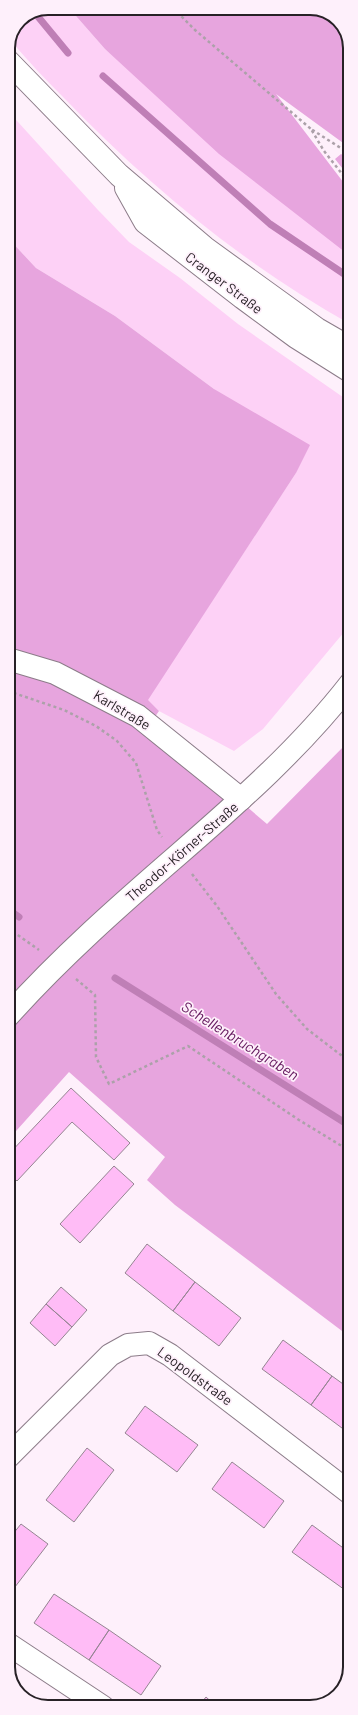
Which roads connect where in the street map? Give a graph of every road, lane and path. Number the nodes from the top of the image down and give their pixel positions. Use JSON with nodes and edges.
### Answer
{"nodes":[{"id":1,"x":180,"y":15,"type":"edge"},
{"id":2,"x":15,"y":68,"type":"edge"},
{"id":3,"x":311,"y":129,"type":"junction"},
{"id":4,"x":343,"y":150,"type":"edge"},
{"id":5,"x":119,"y":175,"type":"junction"},
{"id":6,"x":343,"y":175,"type":"edge"},
{"id":7,"x":343,"y":344,"type":"edge"},
{"id":8,"x":343,"y":366,"type":"edge"},
{"id":9,"x":15,"y":660,"type":"edge"},
{"id":10,"x":15,"y":693,"type":"edge"},
{"id":11,"x":343,"y":693,"type":"edge"},
{"id":12,"x":241,"y":799,"type":"junction"},
{"id":13,"x":177,"y":855,"type":"junction"},
{"id":14,"x":15,"y":933,"type":"edge"},
{"id":15,"x":58,"y":963,"type":"junction"},
{"id":16,"x":15,"y":1009,"type":"edge"},
{"id":17,"x":343,"y":1057,"type":"edge"},
{"id":18,"x":343,"y":1146,"type":"edge"},
{"id":19,"x":15,"y":1450,"type":"edge"},
{"id":20,"x":343,"y":1488,"type":"edge"},
{"id":21,"x":15,"y":1649,"type":"edge"},
{"id":22,"x":92,"y":1700,"type":"edge"}],
"edges":[{"from":1,"to":3,"type":"path"},
{"from":2,"to":5,"type":"main road","name":"Cranger Straße"},
{"from":3,"to":4,"type":"path"},
{"from":3,"to":6,"type":"path"},
{"from":5,"to":7,"type":"main road","name":"Cranger Straße"},
{"from":5,"to":8,"type":"main road","name":"Cranger Straße"},
{"from":9,"to":12,"type":"main road","name":"Karlstraße"},
{"from":10,"to":13,"type":"path"},
{"from":11,"to":12,"type":"main road","name":"Theodor-Körner-Straße"},
{"from":12,"to":13,"type":"main road","name":"Theodor-Körner-Straße"},
{"from":13,"to":15,"type":"main road","name":"Theodor-Körner-Straße"},
{"from":13,"to":17,"type":"path"},
{"from":14,"to":15,"type":"path"},
{"from":15,"to":16,"type":"main road","name":"Theodor-Körner-Straße"},
{"from":15,"to":18,"type":"path"},
{"from":19,"to":20,"type":"main road","name":"Leopoldstraße"},
{"from":21,"to":22,"type":"main road"}]}
